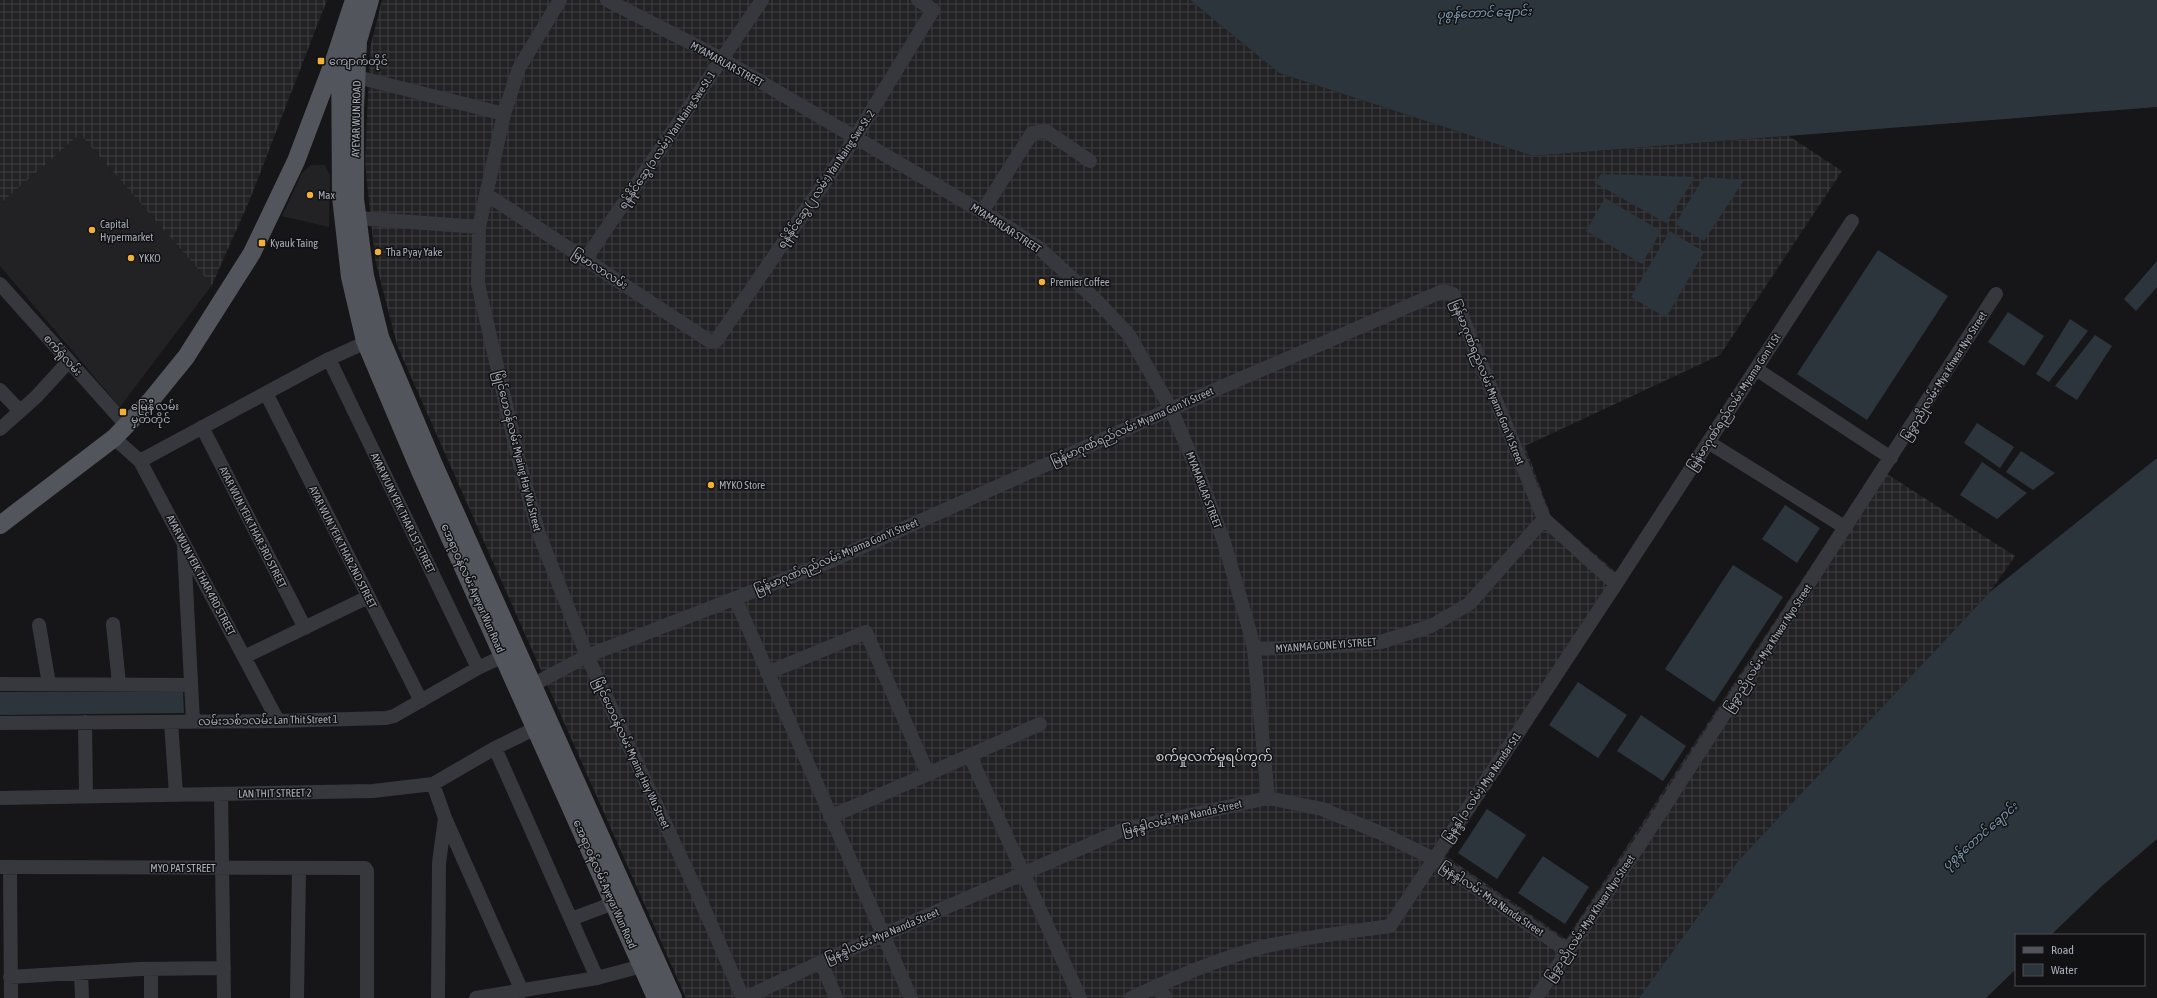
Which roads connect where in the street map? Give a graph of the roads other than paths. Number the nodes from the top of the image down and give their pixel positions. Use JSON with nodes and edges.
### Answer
{"nodes":[{"id":1,"x":354,"y":0,"type":"edge"},
{"id":2,"x":370,"y":0,"type":"edge"},
{"id":3,"x":560,"y":0,"type":"edge"},
{"id":4,"x":607,"y":0,"type":"edge"},
{"id":5,"x":762,"y":0,"type":"edge"},
{"id":6,"x":918,"y":0,"type":"edge"},
{"id":7,"x":347,"y":40,"type":"junction"},
{"id":8,"x":722,"y":59,"type":"junction"},
{"id":9,"x":357,"y":77,"type":"junction"},
{"id":10,"x":504,"y":114,"type":"junction"},
{"id":11,"x":855,"y":138,"type":"junction"},
{"id":12,"x":1090,"y":161,"type":"dead end"},
{"id":13,"x":348,"y":166,"type":"junction"},
{"id":14,"x":486,"y":194,"type":"junction"},
{"id":15,"x":982,"y":212,"type":"junction"},
{"id":16,"x":357,"y":218,"type":"junction"},
{"id":17,"x":1852,"y":221,"type":"dead end"},
{"id":18,"x":479,"y":227,"type":"junction"},
{"id":19,"x":586,"y":260,"type":"junction"},
{"id":20,"x":0,"y":284,"type":"edge"},
{"id":21,"x":1996,"y":294,"type":"dead end"},
{"id":22,"x":372,"y":339,"type":"junction"},
{"id":23,"x":714,"y":342,"type":"joint"},
{"id":24,"x":329,"y":359,"type":"junction"},
{"id":25,"x":69,"y":361,"type":"junction"},
{"id":26,"x":1756,"y":369,"type":"junction"},
{"id":27,"x":0,"y":390,"type":"edge"},
{"id":28,"x":266,"y":393,"type":"junction"},
{"id":29,"x":1171,"y":408,"type":"junction"},
{"id":30,"x":20,"y":411,"type":"junction"},
{"id":31,"x":127,"y":426,"type":"junction"},
{"id":32,"x":202,"y":427,"type":"junction"},
{"id":33,"x":0,"y":429,"type":"edge"},
{"id":34,"x":114,"y":438,"type":"junction"},
{"id":35,"x":1708,"y":442,"type":"junction"},
{"id":36,"x":1891,"y":458,"type":"junction"},
{"id":37,"x":140,"y":461,"type":"junction"},
{"id":38,"x":1544,"y":520,"type":"junction"},
{"id":39,"x":0,"y":525,"type":"edge"},
{"id":40,"x":1846,"y":528,"type":"junction"},
{"id":41,"x":184,"y":542,"type":"junction"},
{"id":42,"x":1616,"y":584,"type":"junction"},
{"id":43,"x":368,"y":597,"type":"junction"},
{"id":44,"x":735,"y":598,"type":"junction"},
{"id":45,"x":113,"y":624,"type":"dead end"},
{"id":46,"x":39,"y":625,"type":"dead end"},
{"id":47,"x":304,"y":628,"type":"junction"},
{"id":48,"x":1254,"y":649,"type":"junction"},
{"id":49,"x":511,"y":652,"type":"junction"},
{"id":50,"x":587,"y":656,"type":"junction"},
{"id":51,"x":244,"y":657,"type":"junction"},
{"id":52,"x":478,"y":668,"type":"junction"},
{"id":53,"x":767,"y":673,"type":"junction"},
{"id":54,"x":0,"y":684,"type":"edge"},
{"id":55,"x":49,"y":684,"type":"junction"},
{"id":56,"x":119,"y":684,"type":"junction"},
{"id":57,"x":191,"y":685,"type":"junction"},
{"id":58,"x":526,"y":688,"type":"junction"},
{"id":59,"x":421,"y":701,"type":"junction"},
{"id":60,"x":193,"y":721,"type":"junction"},
{"id":61,"x":278,"y":721,"type":"junction"},
{"id":62,"x":86,"y":722,"type":"junction"},
{"id":63,"x":171,"y":722,"type":"junction"},
{"id":64,"x":0,"y":723,"type":"edge"},
{"id":65,"x":1040,"y":724,"type":"dead end"},
{"id":66,"x":536,"y":728,"type":"junction"},
{"id":67,"x":495,"y":748,"type":"junction"},
{"id":68,"x":970,"y":756,"type":"junction"},
{"id":69,"x":928,"y":774,"type":"junction"},
{"id":70,"x":433,"y":784,"type":"junction"},
{"id":71,"x":176,"y":794,"type":"junction"},
{"id":72,"x":221,"y":794,"type":"junction"},
{"id":73,"x":86,"y":795,"type":"junction"},
{"id":74,"x":0,"y":798,"type":"edge"},
{"id":75,"x":1268,"y":798,"type":"junction"},
{"id":76,"x":830,"y":817,"type":"junction"},
{"id":77,"x":445,"y":818,"type":"junction"},
{"id":78,"x":1434,"y":859,"type":"junction"},
{"id":79,"x":5,"y":867,"type":"edge"},
{"id":80,"x":223,"y":868,"type":"junction"},
{"id":81,"x":299,"y":869,"type":"junction"},
{"id":82,"x":1022,"y":874,"type":"junction"},
{"id":83,"x":614,"y":903,"type":"junction"},
{"id":84,"x":571,"y":919,"type":"junction"},
{"id":85,"x":883,"y":936,"type":"junction"},
{"id":86,"x":1566,"y":950,"type":"junction"},
{"id":87,"x":821,"y":962,"type":"junction"},
{"id":88,"x":642,"y":966,"type":"junction"},
{"id":89,"x":224,"y":968,"type":"junction"},
{"id":90,"x":151,"y":969,"type":"junction"},
{"id":91,"x":82,"y":973,"type":"junction"},
{"id":92,"x":10,"y":977,"type":"junction"},
{"id":93,"x":597,"y":978,"type":"junction"},
{"id":94,"x":1159,"y":985,"type":"junction"},
{"id":95,"x":522,"y":990,"type":"junction"},
{"id":96,"x":10,"y":998,"type":"edge"},
{"id":97,"x":82,"y":998,"type":"edge"},
{"id":98,"x":151,"y":998,"type":"edge"},
{"id":99,"x":224,"y":998,"type":"edge"},
{"id":100,"x":297,"y":998,"type":"edge"},
{"id":101,"x":367,"y":998,"type":"edge"},
{"id":102,"x":438,"y":998,"type":"edge"},
{"id":103,"x":476,"y":998,"type":"edge"},
{"id":104,"x":656,"y":998,"type":"edge"},
{"id":105,"x":673,"y":998,"type":"edge"},
{"id":106,"x":744,"y":998,"type":"edge"},
{"id":107,"x":836,"y":998,"type":"edge"},
{"id":108,"x":911,"y":998,"type":"edge"},
{"id":109,"x":1080,"y":998,"type":"edge"},
{"id":110,"x":1131,"y":998,"type":"edge"},
{"id":111,"x":1165,"y":998,"type":"edge"},
{"id":112,"x":1536,"y":998,"type":"edge"}],
"edges":[{"from":1,"to":7,"type":"main road","name":"AYEYAR WUN ROAD"},
{"from":2,"to":7,"type":"main road","name":"AYEYAR WUN ROAD"},
{"from":3,"to":10,"type":"street","name":"မြိုင်ဟေဝန်လမ်း Myaing Hay Wu Street"},
{"from":4,"to":8,"type":"street","name":"MYAMARLAR STREET"},
{"from":5,"to":8,"type":"street","name":"ရန်နိုင်ဆွေ (၁ လမ်း) Yan Naing Swe St. 1"},
{"from":6,"to":11,"type":"street","name":"ရန်နိုင်ဆွေ (၂ လမ်း) Yan Naing Swe St. 2"},
{"from":7,"to":9,"type":"main road","name":"AYEYAR WUN ROAD"},
{"from":7,"to":13,"type":"main road","name":"AYEYAR WUN ROAD"},
{"from":7,"to":31,"type":"main road"},
{"from":8,"to":11,"type":"street","name":"MYAMARLAR STREET"},
{"from":8,"to":19,"type":"street","name":"ရန်နိုင်ဆွေ (၁ လမ်း) Yan Naing Swe St. 1"},
{"from":9,"to":10,"type":"street"},
{"from":9,"to":13,"type":"main road","name":"AYEYAR WUN ROAD"},
{"from":10,"to":14,"type":"street","name":"မြိုင်ဟေဝန်လမ်း Myaing Hay Wu Street"},
{"from":11,"to":15,"type":"street","name":"MYAMARLAR STREET"},
{"from":11,"to":23,"type":"street","name":"ရန်နိုင်ဆွေ (၂ လမ်း) Yan Naing Swe St. 2"},
{"from":12,"to":15,"type":"street"},
{"from":13,"to":16,"type":"main road","name":"အေရာဝန်လမ်း Ayeyar Wun Road"},
{"from":13,"to":22,"type":"main road","name":"အေရာဝန်လမ်း Ayeyar Wun Road"},
{"from":14,"to":18,"type":"street","name":"မြိုင်ဟေဝန်လမ်း Myaing Hay Wu Street"},
{"from":14,"to":19,"type":"street","name":"မြမာလာလမ်း"},
{"from":15,"to":29,"type":"street","name":"MYAMARLAR STREET"},
{"from":16,"to":18,"type":"street"},
{"from":16,"to":22,"type":"main road","name":"အေရာဝန်လမ်း Ayeyar Wun Road"},
{"from":17,"to":26,"type":"street","name":"မြန်မာဂုဏ်ရည်လမ်း Myama Gon Yi St"},
{"from":18,"to":50,"type":"street","name":"မြိုင်ဟေဝန်လမ်း Myaing Hay Wu Street"},
{"from":19,"to":23,"type":"street","name":"မြမာလာလမ်း"},
{"from":20,"to":25,"type":"street","name":"စက်ရုံလမ်း"},
{"from":21,"to":36,"type":"street","name":"မြခွာညိုလမ်း Mya Khwar Nyo Street"},
{"from":22,"to":24,"type":"street"},
{"from":22,"to":49,"type":"main road","name":"အေရာဝန်လမ်း Ayeyar Wun Road"},
{"from":24,"to":28,"type":"street"},
{"from":24,"to":52,"type":"street","name":"AYAR WUN YEIK THAR 1ST STREET"},
{"from":25,"to":30,"type":"street"},
{"from":25,"to":31,"type":"street","name":"စက်ရုံလမ်း"},
{"from":26,"to":35,"type":"street","name":"မြန်မာဂုဏ်ရည်လမ်း Myama Gon Yi St"},
{"from":26,"to":36,"type":"street"},
{"from":27,"to":30,"type":"street"},
{"from":28,"to":32,"type":"street"},
{"from":28,"to":43,"type":"street","name":"AYAR WUN YEIK THAR 2ND STREET"},
{"from":29,"to":38,"type":"street","name":"မြန်မာဂုဏ်ရည်လမ်း Myama Gon Yi Street"},
{"from":29,"to":44,"type":"street","name":"မြန်မာဂုဏ်ရည်လမ်း Myama Gon Yi Street"},
{"from":29,"to":48,"type":"street","name":"MYAMARLAR STREET"},
{"from":30,"to":33,"type":"street"},
{"from":31,"to":34,"type":"main road"},
{"from":32,"to":37,"type":"street"},
{"from":32,"to":47,"type":"street","name":"AYAR WUN YEIK THAR 3RD STREET"},
{"from":34,"to":37,"type":"street","name":"AYAR WUN YEIK THAR 4RD STREET"},
{"from":34,"to":39,"type":"main road"},
{"from":35,"to":40,"type":"street"},
{"from":35,"to":42,"type":"street","name":"မြန်မာဂုဏ်ရည်လမ်း Myama Gon Yi St"},
{"from":36,"to":40,"type":"street","name":"မြခွာညိုလမ်း Mya Khwar Nyo Street"},
{"from":37,"to":41,"type":"street","name":"AYAR WUN YEIK THAR 4RD STREET"},
{"from":38,"to":42,"type":"street"},
{"from":38,"to":48,"type":"street","name":"MYANMA GONE YI STREET"},
{"from":40,"to":86,"type":"street","name":"မြခွာညိုလမ်း Mya Khwar Nyo Street"},
{"from":41,"to":51,"type":"street","name":"AYAR WUN YEIK THAR 4RD STREET"},
{"from":41,"to":57,"type":"street"},
{"from":42,"to":78,"type":"street","name":"မြနန္ဒါ (၁ လမ်း) Mya Nandar St1"},
{"from":43,"to":47,"type":"street"},
{"from":43,"to":59,"type":"street","name":"AYAR WUN YEIK THAR 2ND STREET"},
{"from":44,"to":50,"type":"street","name":"မြန်မာဂုဏ်ရည်လမ်း Myama Gon Yi Street"},
{"from":44,"to":53,"type":"street"},
{"from":45,"to":56,"type":"street"},
{"from":46,"to":55,"type":"street"},
{"from":47,"to":51,"type":"street"},
{"from":48,"to":75,"type":"street","name":"MYAMARLAR STREET"},
{"from":49,"to":52,"type":"street","name":"လမ်းသစ်၁လမ်း Lan Thit Street 1"},
{"from":49,"to":58,"type":"main road","name":"အေရာဝန်လမ်း Ayeyar Wun Road"},
{"from":50,"to":58,"type":"street","name":"မြန်မာဂုဏ်ရည်လမ်း Myama Gon Yi Street"},
{"from":50,"to":106,"type":"street","name":"မြိုင်ဟေဝန်လမ်း Myaing Hay Wu Street"},
{"from":51,"to":61,"type":"street","name":"AYAR WUN YEIK THAR 4RD STREET"},
{"from":52,"to":59,"type":"street","name":"လမ်းသစ်၁လမ်း Lan Thit Street 1"},
{"from":53,"to":69,"type":"street"},
{"from":53,"to":76,"type":"street"},
{"from":54,"to":55,"type":"street"},
{"from":55,"to":56,"type":"street"},
{"from":56,"to":57,"type":"street"},
{"from":57,"to":60,"type":"street"},
{"from":58,"to":66,"type":"main road","name":"အေရာဝန်လမ်း Ayeyar Wun Road"},
{"from":58,"to":105,"type":"main road","name":"အေရာဝန်လမ်း Ayeyar Wun Road"},
{"from":59,"to":61,"type":"street","name":"လမ်းသစ်၁လမ်း Lan Thit Street 1"},
{"from":60,"to":61,"type":"street","name":"လမ်းသစ်၁လမ်း Lan Thit Street 1"},
{"from":60,"to":63,"type":"street","name":"လမ်းသစ်၁လမ်း Lan Thit Street 1"},
{"from":62,"to":63,"type":"street","name":"လမ်းသစ်၁လမ်း Lan Thit Street 1"},
{"from":62,"to":64,"type":"street","name":"လမ်းသစ်၁လမ်း Lan Thit Street 1"},
{"from":62,"to":73,"type":"street"},
{"from":63,"to":71,"type":"street"},
{"from":65,"to":68,"type":"street"},
{"from":66,"to":67,"type":"street","name":"LAN THIT STREET 2"},
{"from":66,"to":83,"type":"main road","name":"အေရာဝန်လမ်း Ayeyar Wun Road"},
{"from":67,"to":70,"type":"street","name":"LAN THIT STREET 2"},
{"from":67,"to":84,"type":"street"},
{"from":68,"to":69,"type":"street"},
{"from":68,"to":82,"type":"street"},
{"from":69,"to":76,"type":"street"},
{"from":70,"to":72,"type":"street","name":"LAN THIT STREET 2"},
{"from":70,"to":77,"type":"street"},
{"from":71,"to":72,"type":"street","name":"LAN THIT STREET 2"},
{"from":71,"to":73,"type":"street","name":"LAN THIT STREET 2"},
{"from":72,"to":80,"type":"street"},
{"from":73,"to":74,"type":"street","name":"LAN THIT STREET 2"},
{"from":75,"to":78,"type":"street","name":"မြနန္ဒါလမ်း Mya Nanda Street"},
{"from":75,"to":82,"type":"street","name":"မြနန္ဒါလမ်း Mya Nanda Street"},
{"from":76,"to":85,"type":"street"},
{"from":77,"to":95,"type":"street"},
{"from":77,"to":102,"type":"street"},
{"from":78,"to":86,"type":"street","name":"မြနန္ဒါလမ်း Mya Nanda Street"},
{"from":78,"to":94,"type":"street","name":"မြနန္ဒါ (၁ လမ်း) Mya Nandar St1"},
{"from":79,"to":80,"type":"street","name":"MYO PAT STREET"},
{"from":79,"to":92,"type":"street"},
{"from":80,"to":81,"type":"street","name":"MYO PAT STREET"},
{"from":80,"to":89,"type":"street"},
{"from":81,"to":100,"type":"street"},
{"from":81,"to":101,"type":"street","name":"MYO PAT STREET"},
{"from":82,"to":85,"type":"street","name":"မြနန္ဒါလမ်း Mya Nanda Street"},
{"from":82,"to":109,"type":"street"},
{"from":83,"to":84,"type":"street"},
{"from":83,"to":88,"type":"main road","name":"အေရာဝန်လမ်း Ayeyar Wun Road"},
{"from":84,"to":93,"type":"street"},
{"from":85,"to":87,"type":"street","name":"မြနန္ဒါလမ်း Mya Nanda Street"},
{"from":85,"to":108,"type":"street"},
{"from":86,"to":112,"type":"street","name":"မြခွာညိုလမ်း Mya Khwar Nyo Street"},
{"from":87,"to":106,"type":"street","name":"မြနန္ဒါလမ်း Mya Nanda Street"},
{"from":87,"to":107,"type":"street"},
{"from":88,"to":93,"type":"street"},
{"from":88,"to":104,"type":"main road","name":"အေရာဝန်လမ်း Ayeyar Wun Road"},
{"from":89,"to":90,"type":"street"},
{"from":89,"to":99,"type":"street"},
{"from":90,"to":91,"type":"street"},
{"from":90,"to":98,"type":"street"},
{"from":91,"to":92,"type":"street"},
{"from":91,"to":97,"type":"street"},
{"from":92,"to":96,"type":"street"},
{"from":93,"to":95,"type":"street"},
{"from":94,"to":110,"type":"street","name":"မြနန္ဒါ (၁ လမ်း) Mya Nandar St1"},
{"from":94,"to":111,"type":"street"},
{"from":95,"to":103,"type":"street"}]}
